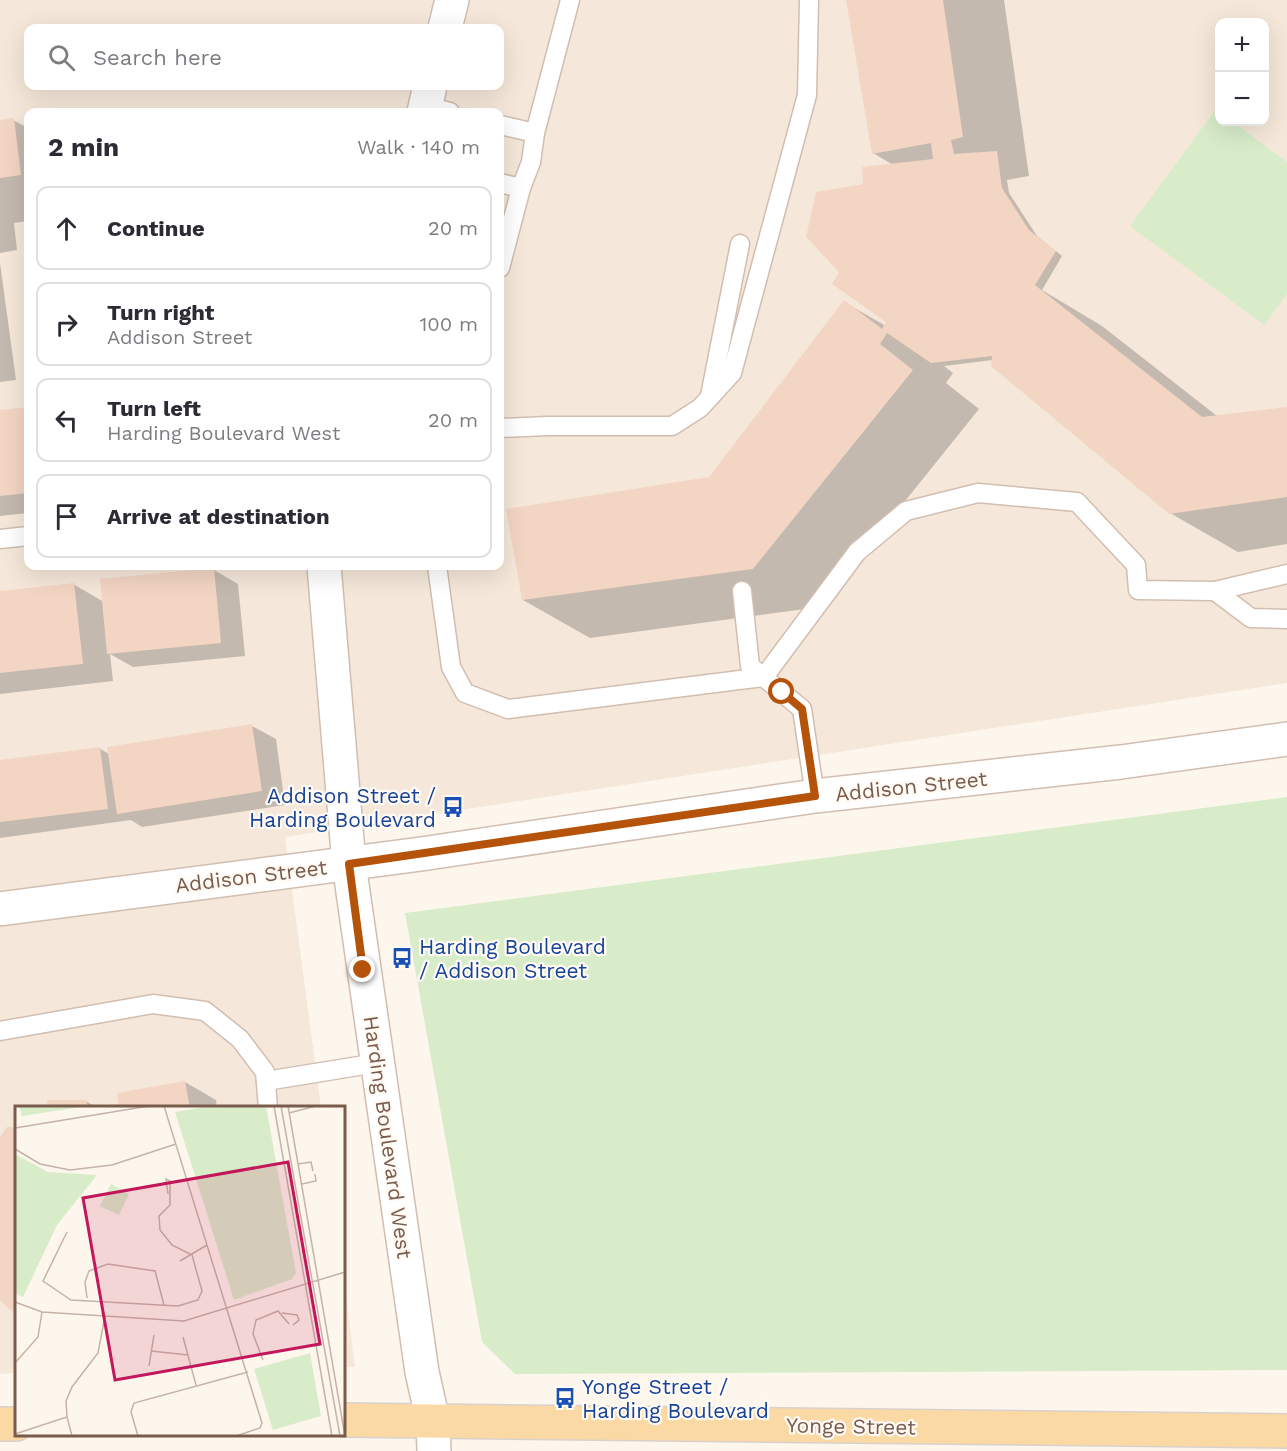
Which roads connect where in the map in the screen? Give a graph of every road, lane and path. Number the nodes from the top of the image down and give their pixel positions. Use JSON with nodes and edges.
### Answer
{"nodes":[{"id":1,"x":570,"y":0,"type":"edge"},
{"id":2,"x":809,"y":0,"type":"edge"},
{"id":3,"x":504,"y":126,"type":"edge"},
{"id":4,"x":535,"y":133,"type":"junction"},
{"id":5,"x":504,"y":184,"type":"edge"},
{"id":6,"x":521,"y":188,"type":"junction"},
{"id":7,"x":740,"y":244,"type":"dead end"},
{"id":8,"x":504,"y":253,"type":"edge"},
{"id":9,"x":709,"y":398,"type":"junction"},
{"id":10,"x":504,"y":428,"type":"edge"},
{"id":11,"x":24,"y":536,"type":"edge"},
{"id":12,"x":0,"y":539,"type":"edge"},
{"id":13,"x":324,"y":570,"type":"edge"},
{"id":14,"x":438,"y":570,"type":"edge"},
{"id":15,"x":1287,"y":574,"type":"edge"},
{"id":16,"x":742,"y":591,"type":"dead end"},
{"id":17,"x":1215,"y":591,"type":"junction"},
{"id":18,"x":1287,"y":618,"type":"edge"},
{"id":19,"x":764,"y":677,"type":"junction"},
{"id":20,"x":1287,"y":739,"type":"edge"},
{"id":21,"x":815,"y":796,"type":"junction"},
{"id":22,"x":349,"y":864,"type":"junction"},
{"id":23,"x":0,"y":909,"type":"edge"},
{"id":24,"x":0,"y":1031,"type":"edge"},
{"id":25,"x":376,"y":1063,"type":"junction"},
{"id":26,"x":266,"y":1082,"type":"junction"},
{"id":27,"x":268,"y":1106,"type":"edge"},
{"id":28,"x":345,"y":1420,"type":"edge"},
{"id":29,"x":1287,"y":1431,"type":"edge"},
{"id":30,"x":434,"y":1436,"type":"edge"}],
"edges":[{"from":1,"to":4,"type":"lane"},
{"from":2,"to":9,"type":"lane"},
{"from":3,"to":4,"type":"lane"},
{"from":4,"to":6,"type":"lane"},
{"from":5,"to":6,"type":"lane"},
{"from":6,"to":8,"type":"lane"},
{"from":7,"to":9,"type":"lane"},
{"from":9,"to":10,"type":"lane"},
{"from":11,"to":12,"type":"lane"},
{"from":13,"to":22,"type":"street","name":"Harding Boulevard West"},
{"from":14,"to":19,"type":"lane"},
{"from":15,"to":17,"type":"lane"},
{"from":16,"to":19,"type":"lane"},
{"from":17,"to":18,"type":"lane"},
{"from":17,"to":19,"type":"lane"},
{"from":19,"to":21,"type":"lane"},
{"from":20,"to":21,"type":"street","name":"Addison Street"},
{"from":21,"to":22,"type":"street","name":"Addison Street"},
{"from":22,"to":23,"type":"street","name":"Addison Street"},
{"from":22,"to":25,"type":"street","name":"Harding Boulevard West"},
{"from":24,"to":26,"type":"lane"},
{"from":25,"to":26,"type":"lane"},
{"from":25,"to":30,"type":"street","name":"Harding Boulevard West"},
{"from":26,"to":27,"type":"lane"},
{"from":28,"to":30,"type":"main road","name":"Yonge Street"},
{"from":29,"to":30,"type":"main road","name":"Yonge Street"}]}
